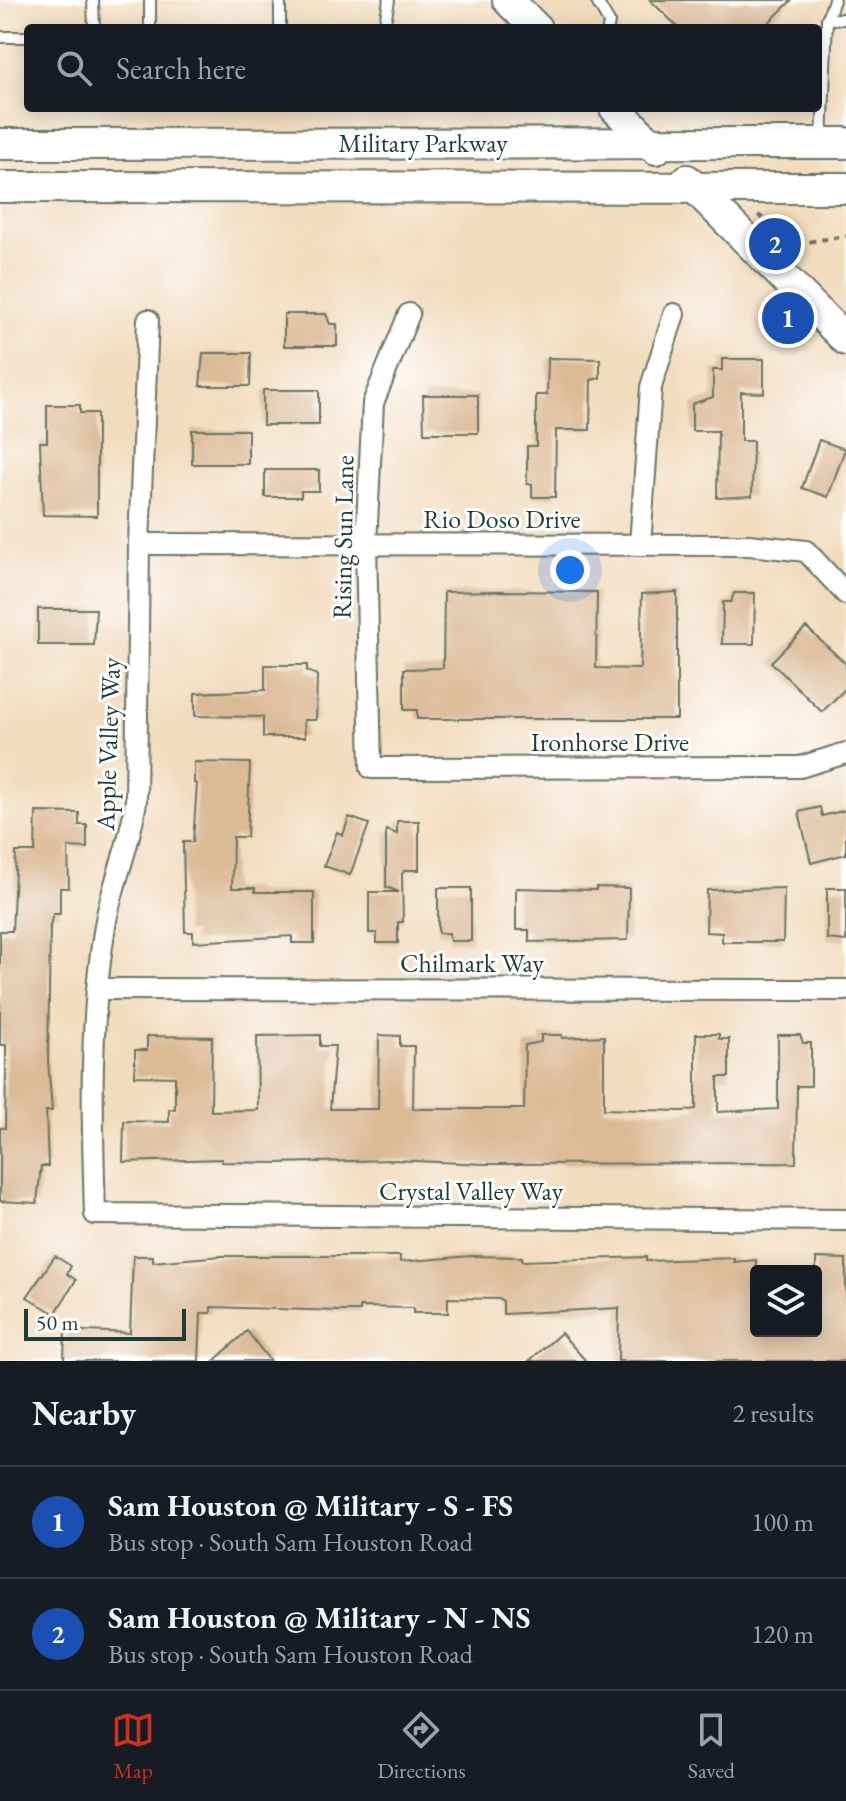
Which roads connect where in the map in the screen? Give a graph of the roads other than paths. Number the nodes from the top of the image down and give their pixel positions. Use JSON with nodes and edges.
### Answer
{"nodes":[{"id":1,"x":93,"y":0,"type":"edge"},
{"id":2,"x":150,"y":0,"type":"edge"},
{"id":3,"x":280,"y":0,"type":"edge"},
{"id":4,"x":389,"y":0,"type":"edge"},
{"id":5,"x":508,"y":0,"type":"edge"},
{"id":6,"x":596,"y":0,"type":"edge"},
{"id":7,"x":834,"y":0,"type":"edge"},
{"id":8,"x":827,"y":19,"type":"junction"},
{"id":9,"x":846,"y":19,"type":"edge"},
{"id":10,"x":94,"y":24,"type":"edge"},
{"id":11,"x":150,"y":24,"type":"edge"},
{"id":12,"x":280,"y":24,"type":"edge"},
{"id":13,"x":385,"y":24,"type":"edge"},
{"id":14,"x":532,"y":24,"type":"edge"},
{"id":15,"x":606,"y":24,"type":"edge"},
{"id":16,"x":0,"y":37,"type":"edge"},
{"id":17,"x":24,"y":37,"type":"edge"},
{"id":18,"x":619,"y":112,"type":"edge"},
{"id":19,"x":834,"y":143,"type":"edge"},
{"id":20,"x":0,"y":144,"type":"edge"},
{"id":21,"x":651,"y":144,"type":"junction"},
{"id":22,"x":0,"y":187,"type":"edge"},
{"id":23,"x":694,"y":187,"type":"junction"},
{"id":24,"x":846,"y":188,"type":"edge"},
{"id":25,"x":409,"y":314,"type":"dead end"},
{"id":26,"x":674,"y":314,"type":"dead end"},
{"id":27,"x":148,"y":320,"type":"dead end"},
{"id":28,"x":846,"y":340,"type":"edge"},
{"id":29,"x":139,"y":544,"type":"junction"},
{"id":30,"x":366,"y":544,"type":"junction"},
{"id":31,"x":640,"y":545,"type":"junction"},
{"id":32,"x":846,"y":594,"type":"edge"},
{"id":33,"x":846,"y":753,"type":"edge"},
{"id":34,"x":371,"y":768,"type":"joint"},
{"id":35,"x":98,"y":989,"type":"junction"},
{"id":36,"x":846,"y":990,"type":"edge"},
{"id":37,"x":95,"y":1214,"type":"joint"},
{"id":38,"x":846,"y":1220,"type":"edge"}],
"edges":[{"from":1,"to":10,"type":"lane"},
{"from":2,"to":11,"type":"lane"},
{"from":3,"to":12,"type":"lane"},
{"from":4,"to":13,"type":"lane"},
{"from":5,"to":14,"type":"main road"},
{"from":6,"to":15,"type":"lane"},
{"from":7,"to":8,"type":"lane"},
{"from":8,"to":9,"type":"lane"},
{"from":8,"to":19,"type":"lane"},
{"from":16,"to":17,"type":"lane"},
{"from":18,"to":21,"type":"main road"},
{"from":19,"to":21,"type":"main road","name":"Military Parkway"},
{"from":20,"to":21,"type":"main road","name":"Military Parkway"},
{"from":21,"to":23,"type":"main road"},
{"from":22,"to":23,"type":"main road","name":"Military Parkway"},
{"from":23,"to":24,"type":"main road","name":"Military Parkway"},
{"from":23,"to":28,"type":"main road"},
{"from":25,"to":30,"type":"street","name":"Rising Sun Lane"},
{"from":26,"to":31,"type":"street"},
{"from":27,"to":29,"type":"street","name":"Apple Valley Way"},
{"from":29,"to":30,"type":"street","name":"Rio Doso Drive"},
{"from":29,"to":35,"type":"street","name":"Apple Valley Way"},
{"from":30,"to":31,"type":"street","name":"Rio Doso Drive"},
{"from":30,"to":34,"type":"street","name":"Rising Sun Lane"},
{"from":31,"to":32,"type":"street","name":"Rio Doso Drive"},
{"from":33,"to":34,"type":"street","name":"Ironhorse Drive"},
{"from":35,"to":36,"type":"street","name":"Chilmark Way"},
{"from":35,"to":37,"type":"street","name":"Apple Valley Way"},
{"from":37,"to":38,"type":"street","name":"Crystal Valley Way"}]}
